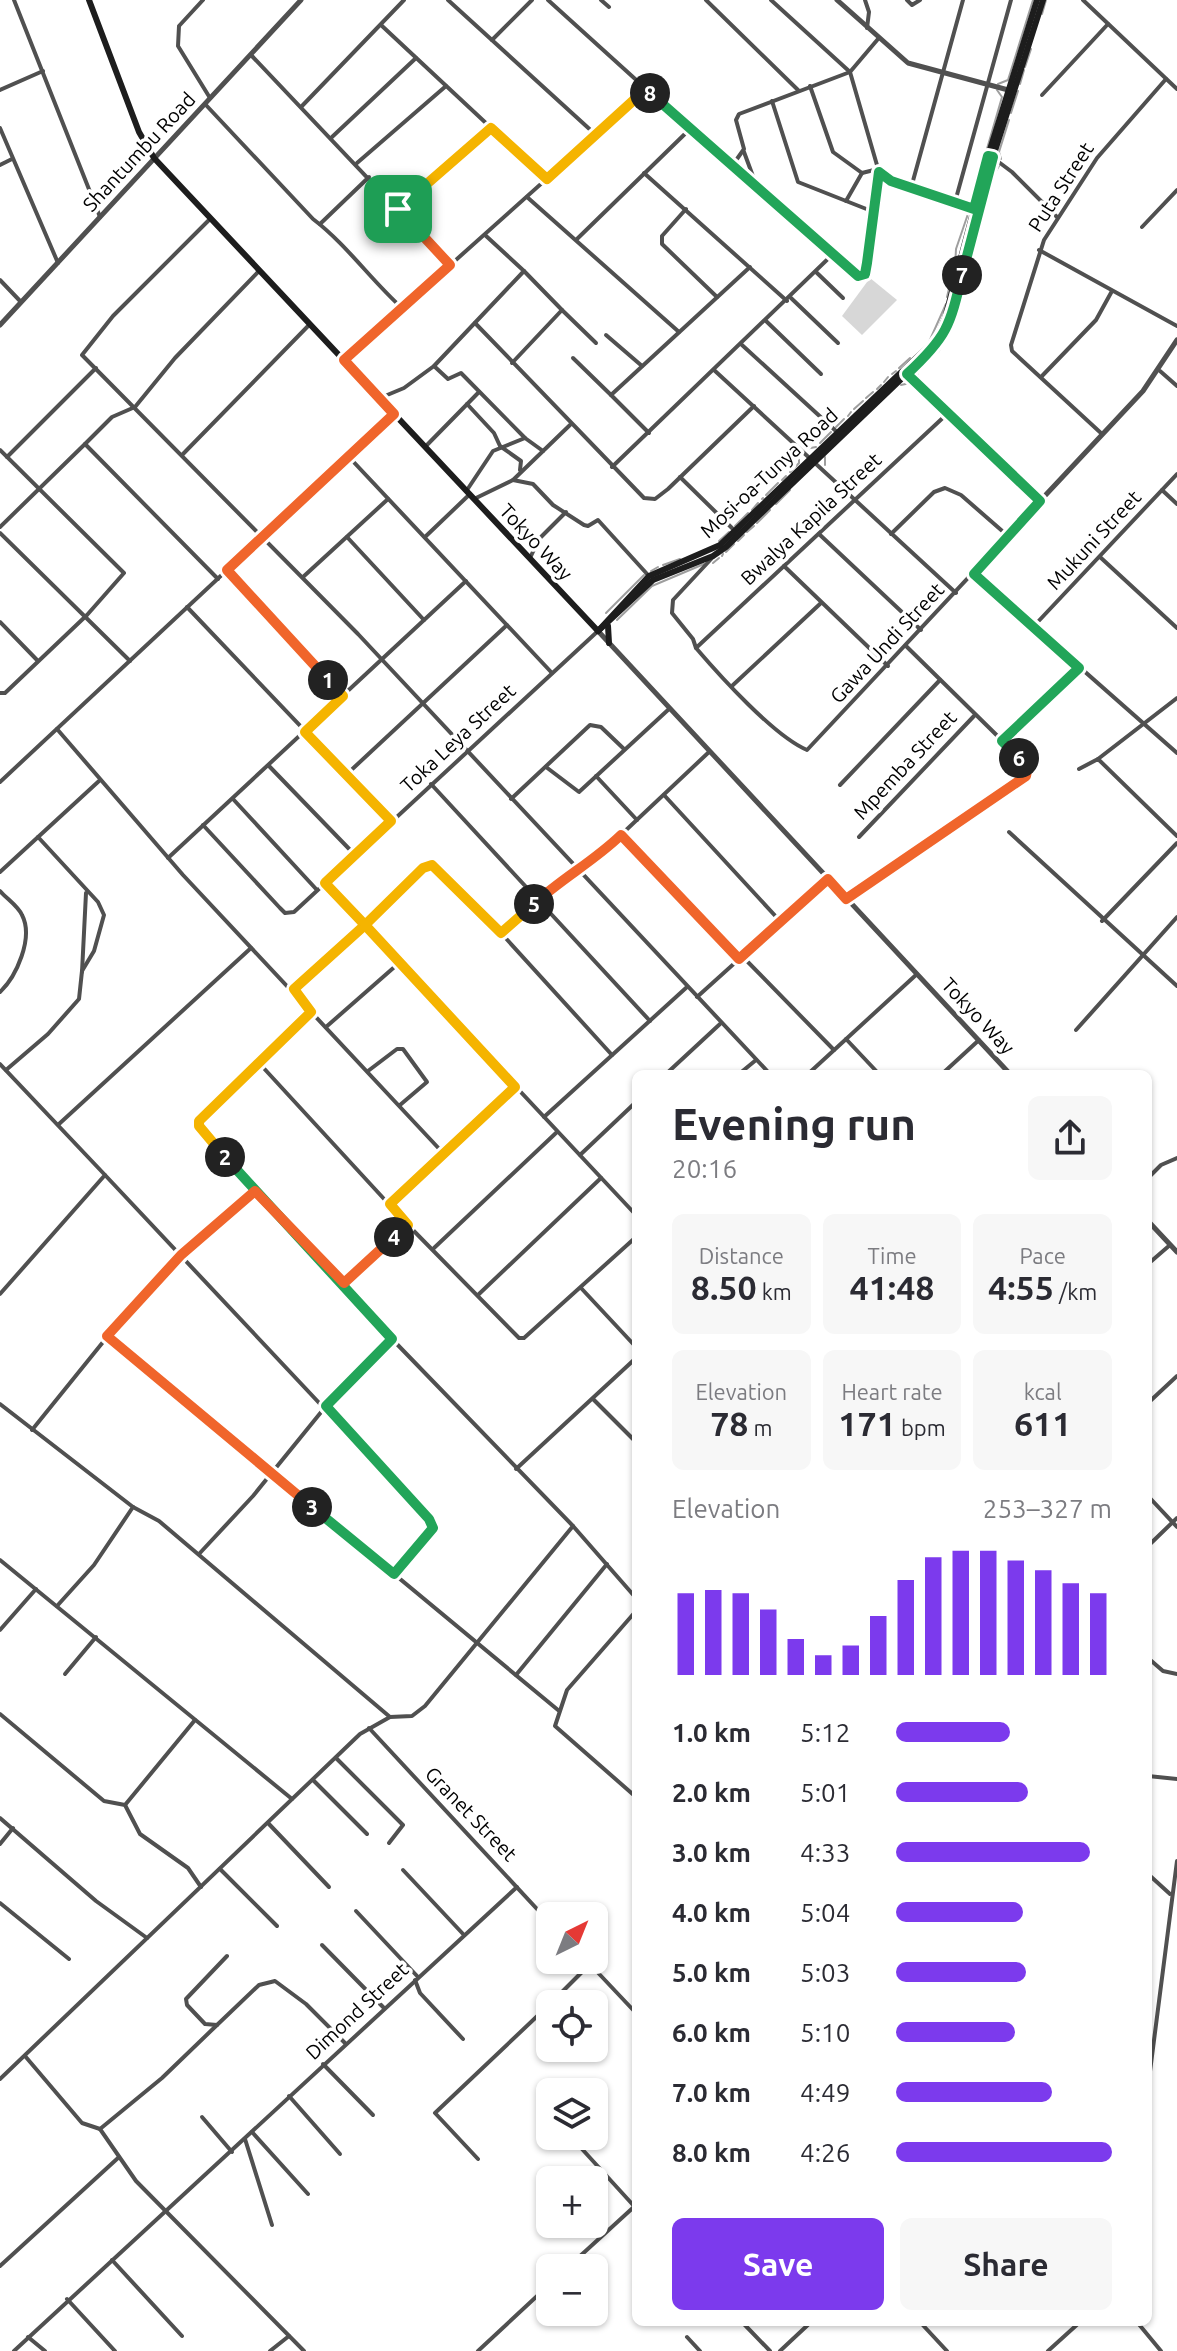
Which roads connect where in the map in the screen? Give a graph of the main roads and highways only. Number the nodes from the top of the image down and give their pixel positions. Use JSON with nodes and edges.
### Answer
{"nodes":[{"id":1,"x":89,"y":0,"type":"edge"},
{"id":2,"x":1037,"y":0,"type":"edge"},
{"id":3,"x":1043,"y":0,"type":"edge"},
{"id":4,"x":1011,"y":91,"type":"junction"},
{"id":5,"x":905,"y":372,"type":"junction"},
{"id":6,"x":812,"y":460,"type":"junction"},
{"id":7,"x":713,"y":553,"type":"junction"},
{"id":8,"x":609,"y":619,"type":"junction"},
{"id":9,"x":587,"y":620,"type":"junction"},
{"id":10,"x":598,"y":631,"type":"joint"},
{"id":11,"x":609,"y":643,"type":"road end"}],
"edges":[{"from":1,"to":9,"type":"main road","name":"Tokyo Way"},
{"from":2,"to":4,"type":"main road","name":"Mosi-oa-Tunya Road"},
{"from":3,"to":4,"type":"main road","name":"Mosi-oa-Tunya Road"},
{"from":4,"to":5,"type":"main road","name":"Mosi-oa-Tunya Road"},
{"from":5,"to":6,"type":"main road","name":"Mosi-oa-Tunya Road"},
{"from":5,"to":6,"type":"main road","name":"Mosi-oa-Tunya Road"},
{"from":6,"to":7,"type":"main road","name":"Mosi-oa-Tunya Road"},
{"from":6,"to":7,"type":"main road","name":"Mosi-oa-Tunya Road"},
{"from":7,"to":8,"type":"main road","name":"Mosi-oa-Tunya Road"},
{"from":7,"to":8,"type":"main road","name":"Mosi-oa-Tunya Road"},
{"from":8,"to":9,"type":"main road"},
{"from":8,"to":10,"type":"main road","name":"Mosi-oa-Tunya Road"},
{"from":8,"to":11,"type":"main road"},
{"from":9,"to":10,"type":"main road","name":"Tokyo Way"}]}
